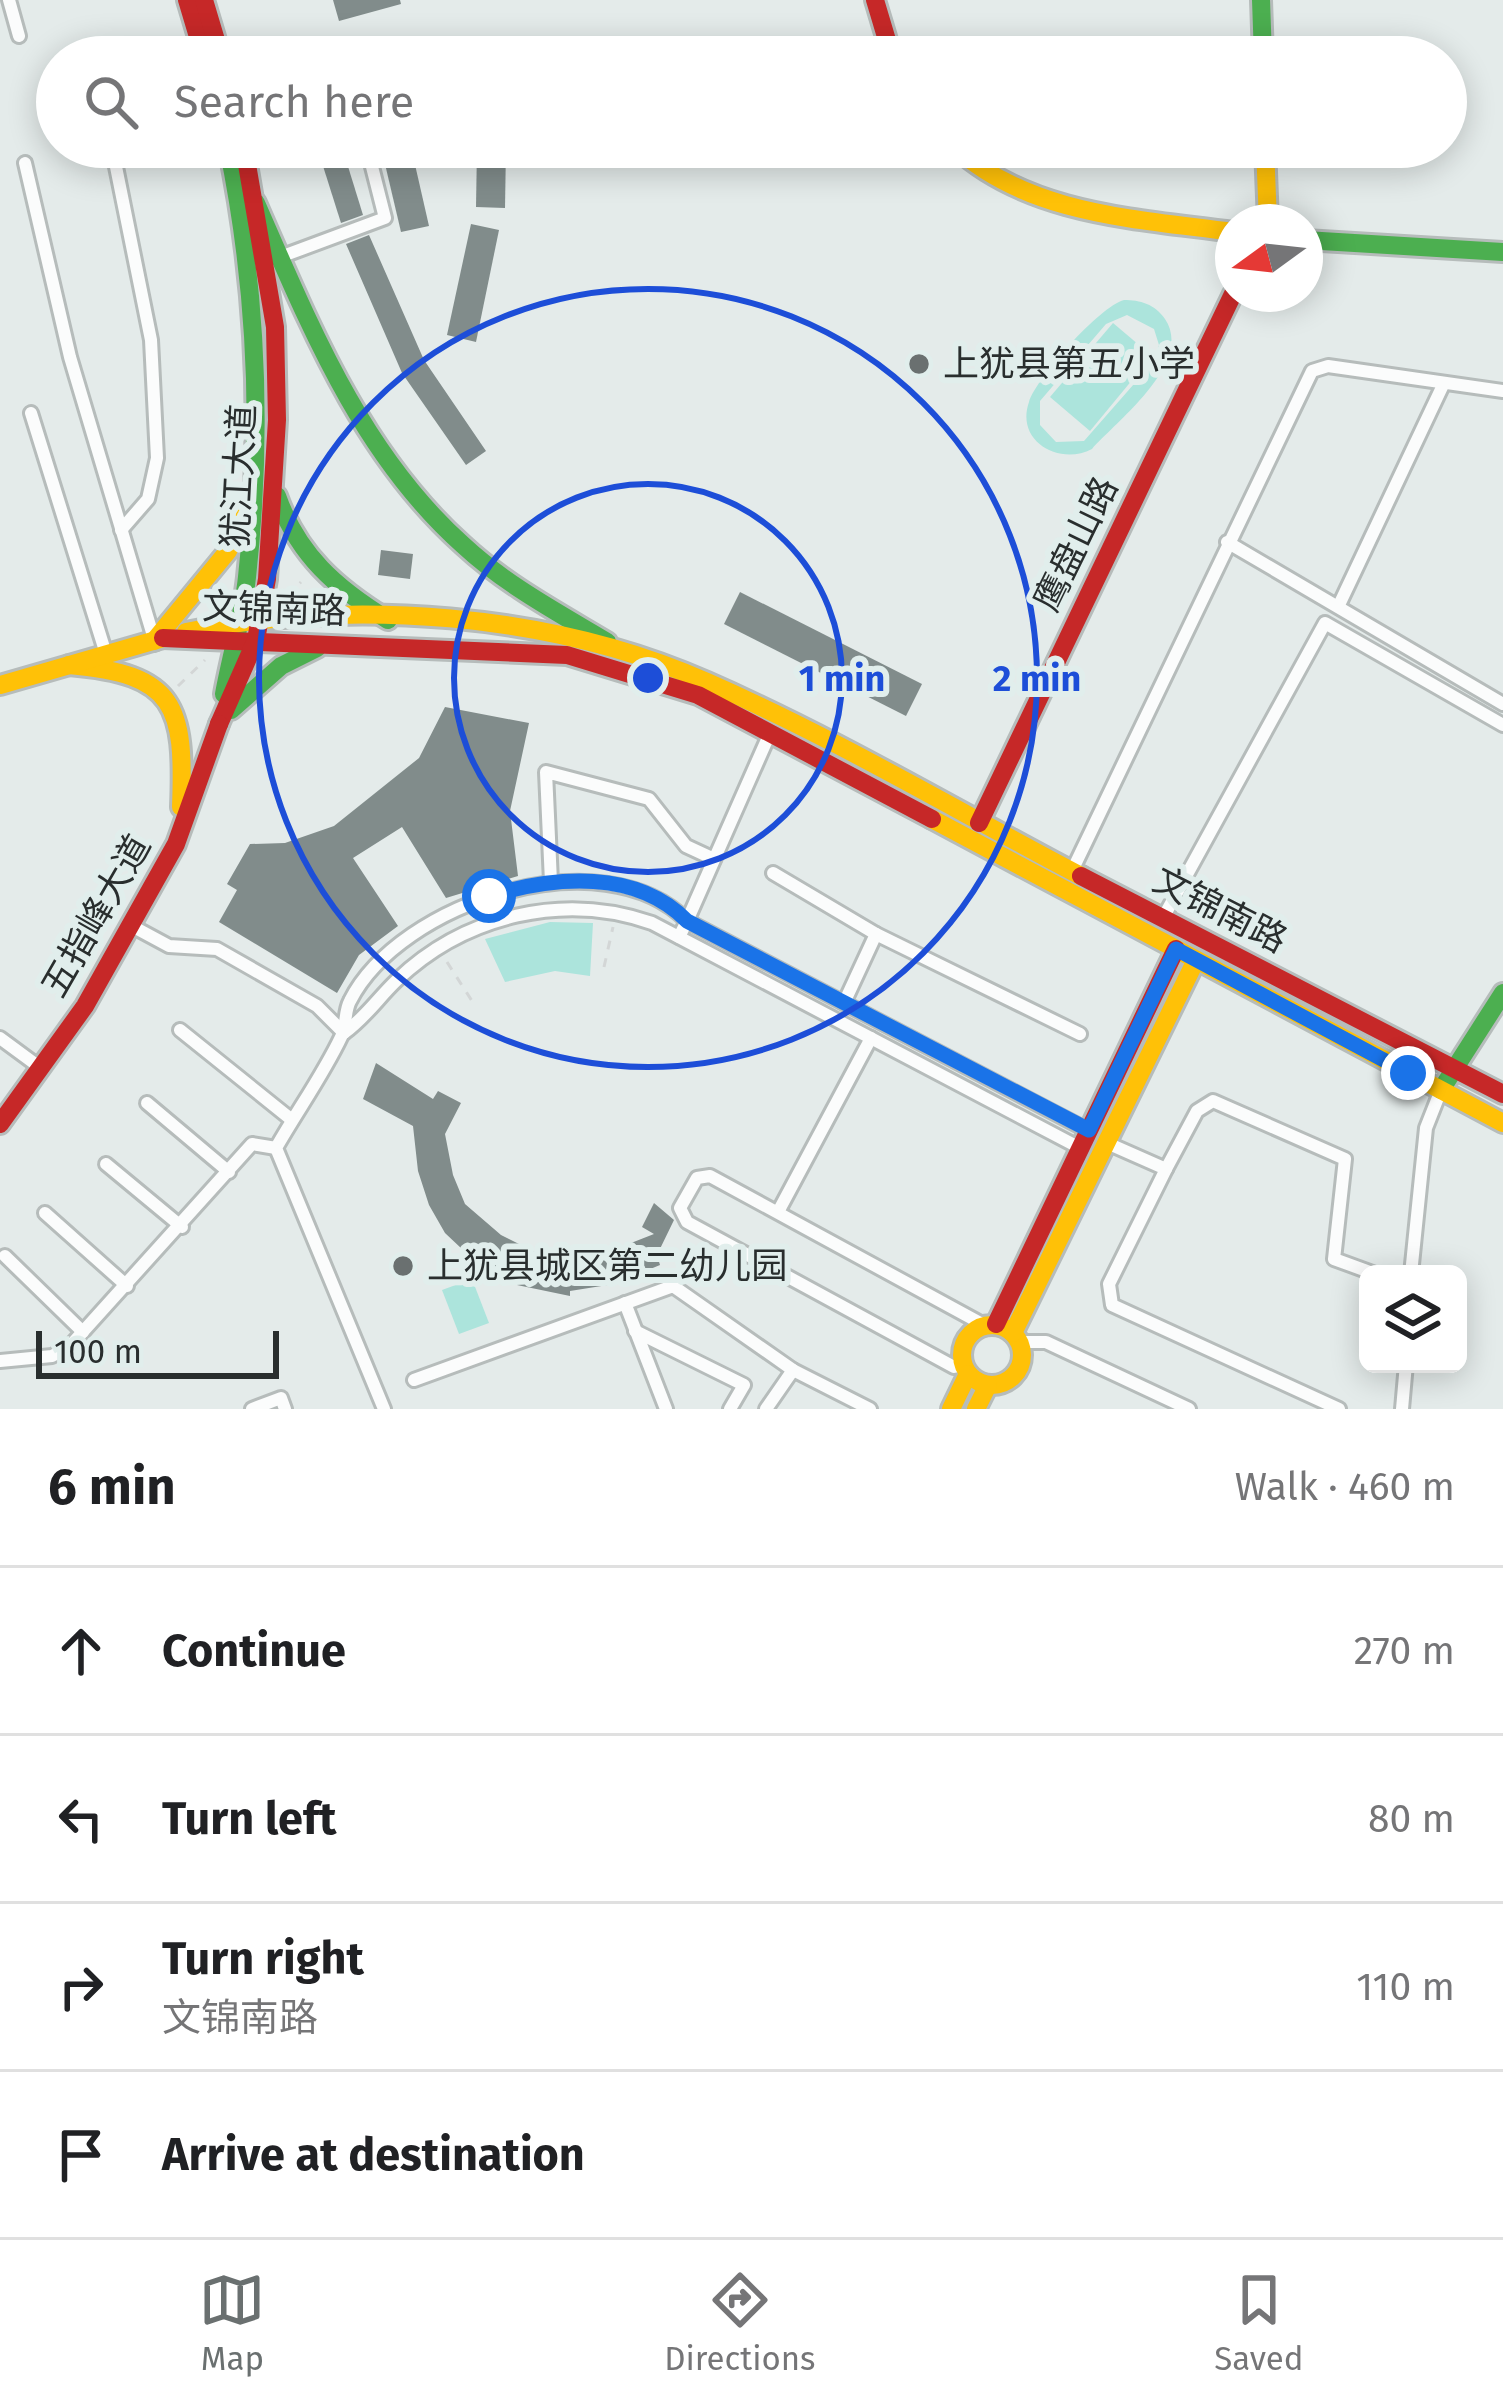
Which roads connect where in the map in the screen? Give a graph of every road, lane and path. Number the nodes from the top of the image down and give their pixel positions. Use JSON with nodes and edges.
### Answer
{"nodes":[{"id":1,"x":9,"y":0,"type":"edge"},
{"id":2,"x":187,"y":0,"type":"edge"},
{"id":3,"x":204,"y":0,"type":"edge"},
{"id":4,"x":875,"y":0,"type":"edge"},
{"id":5,"x":1261,"y":0,"type":"edge"},
{"id":6,"x":19,"y":36,"type":"dead end"},
{"id":7,"x":198,"y":36,"type":"edge"},
{"id":8,"x":215,"y":36,"type":"edge"},
{"id":9,"x":886,"y":36,"type":"edge"},
{"id":10,"x":1262,"y":36,"type":"edge"},
{"id":11,"x":25,"y":163,"type":"dead end"},
{"id":12,"x":116,"y":168,"type":"edge"},
{"id":13,"x":233,"y":168,"type":"edge"},
{"id":14,"x":248,"y":168,"type":"edge"},
{"id":15,"x":372,"y":168,"type":"edge"},
{"id":16,"x":979,"y":168,"type":"edge"},
{"id":17,"x":1266,"y":168,"type":"edge"},
{"id":18,"x":256,"y":203,"type":"junction"},
{"id":19,"x":1267,"y":204,"type":"edge"},
{"id":20,"x":1215,"y":229,"type":"edge"},
{"id":21,"x":1323,"y":241,"type":"edge"},
{"id":22,"x":1503,"y":252,"type":"edge"},
{"id":23,"x":280,"y":257,"type":"junction"},
{"id":24,"x":1224,"y":312,"type":"edge"},
{"id":25,"x":1443,"y":386,"type":"junction"},
{"id":26,"x":1503,"y":391,"type":"edge"},
{"id":27,"x":31,"y":412,"type":"dead end"},
{"id":28,"x":273,"y":483,"type":"junction"},
{"id":29,"x":251,"y":501,"type":"junction"},
{"id":30,"x":122,"y":530,"type":"junction"},
{"id":31,"x":1227,"y":542,"type":"junction"},
{"id":32,"x":306,"y":579,"type":"dead end"},
{"id":33,"x":288,"y":604,"type":"dead end"},
{"id":34,"x":1339,"y":605,"type":"junction"},
{"id":35,"x":260,"y":617,"type":"junction"},
{"id":36,"x":238,"y":618,"type":"junction"},
{"id":37,"x":389,"y":621,"type":"junction"},
{"id":38,"x":159,"y":639,"type":"junction"},
{"id":39,"x":233,"y":640,"type":"junction"},
{"id":40,"x":256,"y":640,"type":"junction"},
{"id":41,"x":328,"y":644,"type":"junction"},
{"id":42,"x":202,"y":653,"type":"dead end"},
{"id":43,"x":106,"y":654,"type":"junction"},
{"id":44,"x":638,"y":660,"type":"junction"},
{"id":45,"x":69,"y":665,"type":"junction"},
{"id":46,"x":0,"y":685,"type":"edge"},
{"id":47,"x":175,"y":689,"type":"dead end"},
{"id":48,"x":1503,"y":704,"type":"edge"},
{"id":49,"x":219,"y":724,"type":"junction"},
{"id":50,"x":1503,"y":725,"type":"edge"},
{"id":51,"x":770,"y":733,"type":"junction"},
{"id":52,"x":979,"y":823,"type":"junction"},
{"id":53,"x":180,"y":833,"type":"junction"},
{"id":54,"x":714,"y":860,"type":"junction"},
{"id":55,"x":1072,"y":871,"type":"junction"},
{"id":56,"x":773,"y":873,"type":"dead end"},
{"id":57,"x":546,"y":882,"type":"junction"},
{"id":58,"x":611,"y":884,"type":"junction"},
{"id":59,"x":545,"y":910,"type":"junction"},
{"id":60,"x":612,"y":911,"type":"junction"},
{"id":61,"x":1163,"y":918,"type":"junction"},
{"id":62,"x":687,"y":921,"type":"junction"},
{"id":63,"x":130,"y":925,"type":"junction"},
{"id":64,"x":875,"y":934,"type":"junction"},
{"id":65,"x":679,"y":937,"type":"junction"},
{"id":66,"x":438,"y":948,"type":"junction"},
{"id":67,"x":1176,"y":949,"type":"junction"},
{"id":68,"x":1196,"y":960,"type":"junction"},
{"id":69,"x":604,"y":967,"type":"dead end"},
{"id":70,"x":377,"y":969,"type":"junction"},
{"id":71,"x":392,"y":985,"type":"junction"},
{"id":72,"x":1503,"y":993,"type":"edge"},
{"id":73,"x":472,"y":1001,"type":"dead end"},
{"id":74,"x":844,"y":1003,"type":"junction"},
{"id":75,"x":179,"y":1030,"type":"dead end"},
{"id":76,"x":344,"y":1033,"type":"junction"},
{"id":77,"x":1080,"y":1034,"type":"dead end"},
{"id":78,"x":0,"y":1038,"type":"edge"},
{"id":79,"x":871,"y":1038,"type":"junction"},
{"id":80,"x":42,"y":1069,"type":"junction"},
{"id":81,"x":1454,"y":1069,"type":"junction"},
{"id":82,"x":1441,"y":1090,"type":"junction"},
{"id":83,"x":1503,"y":1094,"type":"edge"},
{"id":84,"x":147,"y":1103,"type":"dead end"},
{"id":85,"x":292,"y":1120,"type":"junction"},
{"id":86,"x":1503,"y":1123,"type":"edge"},
{"id":87,"x":0,"y":1124,"type":"edge"},
{"id":88,"x":1084,"y":1139,"type":"junction"},
{"id":89,"x":1105,"y":1146,"type":"junction"},
{"id":90,"x":276,"y":1148,"type":"junction"},
{"id":91,"x":106,"y":1164,"type":"dead end"},
{"id":92,"x":1166,"y":1169,"type":"junction"},
{"id":93,"x":229,"y":1172,"type":"junction"},
{"id":94,"x":778,"y":1212,"type":"junction"},
{"id":95,"x":45,"y":1213,"type":"dead end"},
{"id":96,"x":182,"y":1227,"type":"junction"},
{"id":97,"x":5,"y":1256,"type":"dead end"},
{"id":98,"x":1412,"y":1265,"type":"edge"},
{"id":99,"x":1359,"y":1268,"type":"edge"},
{"id":100,"x":127,"y":1286,"type":"junction"},
{"id":101,"x":625,"y":1304,"type":"junction"},
{"id":102,"x":634,"y":1331,"type":"junction"},
{"id":103,"x":1003,"y":1331,"type":"junction"},
{"id":104,"x":83,"y":1332,"type":"junction"},
{"id":105,"x":2,"y":1359,"type":"edge"},
{"id":106,"x":793,"y":1370,"type":"junction"},
{"id":107,"x":965,"y":1370,"type":"junction"},
{"id":108,"x":1405,"y":1373,"type":"edge"},
{"id":109,"x":414,"y":1380,"type":"dead end"},
{"id":110,"x":988,"y":1385,"type":"junction"},
{"id":111,"x":252,"y":1409,"type":"edge"},
{"id":112,"x":285,"y":1409,"type":"edge"},
{"id":113,"x":384,"y":1409,"type":"edge"},
{"id":114,"x":666,"y":1409,"type":"edge"},
{"id":115,"x":730,"y":1409,"type":"edge"},
{"id":116,"x":766,"y":1409,"type":"edge"},
{"id":117,"x":870,"y":1409,"type":"edge"},
{"id":118,"x":950,"y":1409,"type":"edge"},
{"id":119,"x":976,"y":1409,"type":"edge"},
{"id":120,"x":1189,"y":1409,"type":"edge"},
{"id":121,"x":1339,"y":1409,"type":"edge"},
{"id":122,"x":1402,"y":1409,"type":"edge"}],
"edges":[{"from":1,"to":6,"type":"street"},
{"from":2,"to":7,"type":"main road"},
{"from":3,"to":8,"type":"main road"},
{"from":4,"to":9,"type":"main road"},
{"from":5,"to":10,"type":"main road"},
{"from":11,"to":30,"type":"street"},
{"from":12,"to":30,"type":"street"},
{"from":13,"to":29,"type":"main road","name":"犹江大道"},
{"from":14,"to":18,"type":"main road","name":"犹江大道"},
{"from":15,"to":23,"type":"street"},
{"from":16,"to":20,"type":"main road"},
{"from":17,"to":19,"type":"main road"},
{"from":18,"to":23,"type":"main road"},
{"from":18,"to":28,"type":"main road","name":"犹江大道"},
{"from":21,"to":22,"type":"main road"},
{"from":23,"to":44,"type":"main road"},
{"from":24,"to":52,"type":"main road","name":"鹰盘山路"},
{"from":25,"to":26,"type":"street"},
{"from":25,"to":31,"type":"street"},
{"from":25,"to":34,"type":"street"},
{"from":27,"to":43,"type":"street"},
{"from":28,"to":35,"type":"main road","name":"犹江大道"},
{"from":28,"to":37,"type":"main road"},
{"from":29,"to":36,"type":"main road","name":"犹江大道"},
{"from":29,"to":38,"type":"main road"},
{"from":30,"to":38,"type":"street"},
{"from":31,"to":34,"type":"street"},
{"from":31,"to":55,"type":"street"},
{"from":32,"to":33,"type":"path"},
{"from":34,"to":48,"type":"street"},
{"from":35,"to":36,"type":"main road","name":"文锦南路"},
{"from":35,"to":37,"type":"main road","name":"文锦南路"},
{"from":35,"to":40,"type":"main road","name":"犹江大道"},
{"from":36,"to":38,"type":"main road","name":"文锦南路"},
{"from":36,"to":39,"type":"main road","name":"犹江大道"},
{"from":37,"to":44,"type":"main road","name":"文锦南路"},
{"from":38,"to":39,"type":"main road","name":"文锦南路"},
{"from":38,"to":43,"type":"main road"},
{"from":39,"to":40,"type":"main road","name":"文锦南路"},
{"from":39,"to":49,"type":"main road","name":"犹江大道"},
{"from":40,"to":41,"type":"main road","name":"文锦南路"},
{"from":40,"to":49,"type":"main road","name":"犹江大道"},
{"from":41,"to":49,"type":"main road"},
{"from":41,"to":51,"type":"main road","name":"文锦南路"},
{"from":42,"to":47,"type":"path"},
{"from":43,"to":45,"type":"main road"},
{"from":44,"to":52,"type":"main road","name":"文锦南路"},
{"from":45,"to":46,"type":"main road"},
{"from":45,"to":53,"type":"main road"},
{"from":49,"to":53,"type":"main road","name":"五指峰大道"},
{"from":50,"to":61,"type":"street"},
{"from":51,"to":54,"type":"street"},
{"from":51,"to":67,"type":"main road","name":"文锦南路"},
{"from":52,"to":55,"type":"main road","name":"文锦南路"},
{"from":53,"to":63,"type":"main road","name":"五指峰大道"},
{"from":54,"to":57,"type":"street"},
{"from":54,"to":62,"type":"street"},
{"from":55,"to":61,"type":"main road","name":"文锦南路"},
{"from":56,"to":64,"type":"street"},
{"from":57,"to":58,"type":"street"},
{"from":57,"to":59,"type":"street"},
{"from":57,"to":70,"type":"street"},
{"from":58,"to":60,"type":"street"},
{"from":58,"to":62,"type":"street"},
{"from":59,"to":60,"type":"street"},
{"from":59,"to":66,"type":"street"},
{"from":60,"to":65,"type":"street"},
{"from":60,"to":69,"type":"path"},
{"from":61,"to":81,"type":"main road","name":"文锦南路"},
{"from":62,"to":65,"type":"street"},
{"from":62,"to":74,"type":"street"},
{"from":63,"to":76,"type":"street"},
{"from":63,"to":80,"type":"main road","name":"五指峰大道"},
{"from":64,"to":74,"type":"street"},
{"from":64,"to":77,"type":"street"},
{"from":65,"to":79,"type":"street"},
{"from":66,"to":71,"type":"street"},
{"from":66,"to":73,"type":"path"},
{"from":67,"to":68,"type":"main road","name":"文锦南路"},
{"from":67,"to":88,"type":"main road"},
{"from":68,"to":82,"type":"main road","name":"文锦南路"},
{"from":68,"to":89,"type":"main road"},
{"from":70,"to":71,"type":"street"},
{"from":70,"to":76,"type":"street"},
{"from":71,"to":76,"type":"street"},
{"from":72,"to":81,"type":"main road"},
{"from":74,"to":88,"type":"street"},
{"from":75,"to":85,"type":"street"},
{"from":76,"to":85,"type":"street"},
{"from":78,"to":80,"type":"street"},
{"from":79,"to":88,"type":"street"},
{"from":79,"to":94,"type":"street"},
{"from":80,"to":87,"type":"main road","name":"五指峰大道"},
{"from":81,"to":82,"type":"main road"},
{"from":81,"to":83,"type":"main road","name":"文锦南路"},
{"from":82,"to":86,"type":"main road","name":"文锦南路"},
{"from":82,"to":98,"type":"street"},
{"from":84,"to":93,"type":"street"},
{"from":85,"to":90,"type":"street"},
{"from":88,"to":89,"type":"main road"},
{"from":88,"to":103,"type":"main road"},
{"from":89,"to":92,"type":"street"},
{"from":89,"to":103,"type":"main road"},
{"from":90,"to":93,"type":"street"},
{"from":90,"to":113,"type":"street"},
{"from":91,"to":96,"type":"street"},
{"from":92,"to":99,"type":"street"},
{"from":92,"to":121,"type":"street"},
{"from":93,"to":96,"type":"street"},
{"from":94,"to":103,"type":"street"},
{"from":94,"to":107,"type":"street"},
{"from":95,"to":100,"type":"street"},
{"from":96,"to":100,"type":"street"},
{"from":97,"to":104,"type":"street"},
{"from":100,"to":104,"type":"street"},
{"from":101,"to":102,"type":"street"},
{"from":101,"to":106,"type":"street"},
{"from":101,"to":109,"type":"street"},
{"from":102,"to":114,"type":"street"},
{"from":102,"to":115,"type":"street"},
{"from":103,"to":107,"type":"main road"},
{"from":103,"to":110,"type":"main road"},
{"from":103,"to":120,"type":"street"},
{"from":104,"to":105,"type":"street"},
{"from":106,"to":116,"type":"street"},
{"from":106,"to":117,"type":"street"},
{"from":107,"to":110,"type":"main road"},
{"from":107,"to":118,"type":"main road"},
{"from":108,"to":122,"type":"street"},
{"from":110,"to":119,"type":"main road"},
{"from":111,"to":112,"type":"street"}]}
